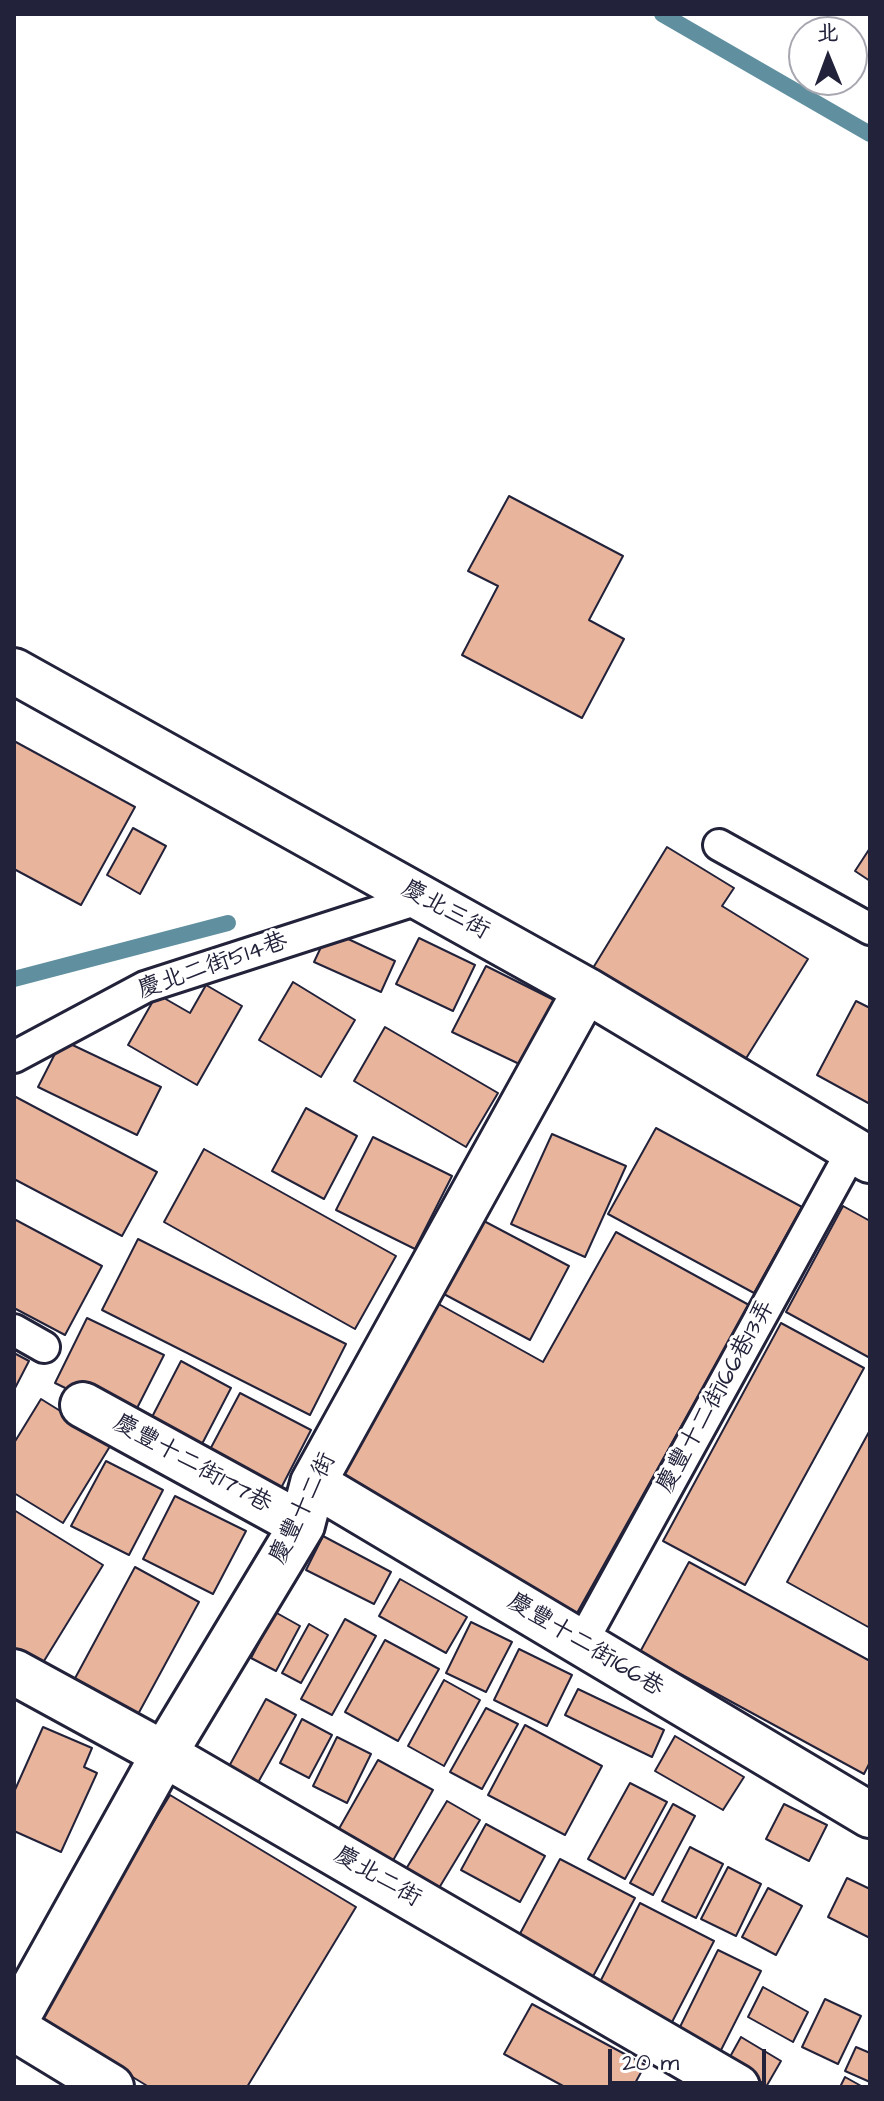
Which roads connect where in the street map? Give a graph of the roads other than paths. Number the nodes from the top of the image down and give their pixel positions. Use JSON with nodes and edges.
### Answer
{"nodes":[{"id":1,"x":14,"y":671,"type":"edge"},
{"id":2,"x":719,"y":845,"type":"dead end"},
{"id":3,"x":421,"y":898,"type":"junction"},
{"id":4,"x":870,"y":929,"type":"edge"},
{"id":5,"x":586,"y":990,"type":"junction"},
{"id":6,"x":14,"y":1057,"type":"edge"},
{"id":7,"x":861,"y":1155,"type":"edge"},
{"id":8,"x":14,"y":1330,"type":"edge"},
{"id":9,"x":44,"y":1347,"type":"dead end"},
{"id":10,"x":83,"y":1405,"type":"dead end"},
{"id":11,"x":313,"y":1483,"type":"junction"},
{"id":12,"x":302,"y":1525,"type":"junction"},
{"id":13,"x":581,"y":1644,"type":"junction"},
{"id":14,"x":14,"y":1672,"type":"edge"},
{"id":15,"x":164,"y":1754,"type":"junction"},
{"id":16,"x":866,"y":1803,"type":"edge"},
{"id":17,"x":14,"y":2026,"type":"edge"},
{"id":18,"x":111,"y":2087,"type":"edge"},
{"id":19,"x":737,"y":2087,"type":"edge"}],
"edges":[{"from":1,"to":3,"type":"street","name":"慶北三街"},
{"from":2,"to":4,"type":"lane"},
{"from":3,"to":5,"type":"street","name":"慶北三街"},
{"from":3,"to":6,"type":"lane","name":"慶北二街514巷"},
{"from":5,"to":7,"type":"street","name":"慶北三街"},
{"from":5,"to":11,"type":"street","name":"慶豐十二街"},
{"from":7,"to":13,"type":"lane","name":"慶豐十二街166巷13弄"},
{"from":8,"to":9,"type":"lane"},
{"from":10,"to":12,"type":"street","name":"慶豐十二街177巷"},
{"from":11,"to":12,"type":"street","name":"慶豐十二街"},
{"from":11,"to":13,"type":"street","name":"慶豐十二街166巷"},
{"from":12,"to":15,"type":"street","name":"慶豐十二街"},
{"from":13,"to":16,"type":"street","name":"慶豐十二街166巷"},
{"from":14,"to":15,"type":"street","name":"慶北二街"},
{"from":15,"to":17,"type":"street","name":"慶豐十二街"},
{"from":15,"to":19,"type":"street","name":"慶北二街"},
{"from":17,"to":18,"type":"street"}]}
